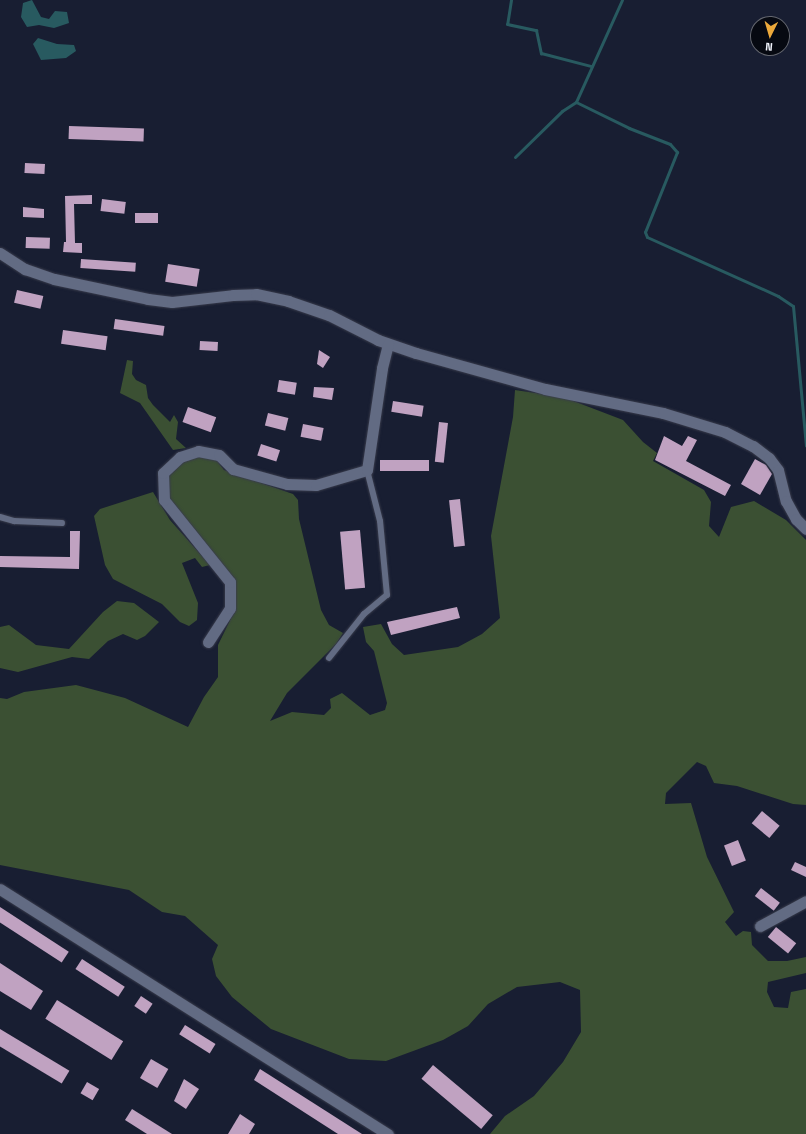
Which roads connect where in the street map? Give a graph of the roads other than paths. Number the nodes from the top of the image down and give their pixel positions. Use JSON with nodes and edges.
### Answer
{"nodes":[{"id":1,"x":0,"y":253,"type":"edge"},
{"id":2,"x":388,"y":344,"type":"junction"},
{"id":3,"x":368,"y":470,"type":"junction"},
{"id":4,"x":0,"y":517,"type":"edge"},
{"id":5,"x":62,"y":523,"type":"dead end"},
{"id":6,"x":806,"y":529,"type":"edge"},
{"id":7,"x":208,"y":642,"type":"dead end"},
{"id":8,"x":329,"y":658,"type":"dead end"},
{"id":9,"x":0,"y":889,"type":"edge"},
{"id":10,"x":806,"y":900,"type":"edge"},
{"id":11,"x":760,"y":926,"type":"dead end"},
{"id":12,"x":388,"y":1134,"type":"edge"}],
"edges":[{"from":1,"to":2,"type":"street"},
{"from":2,"to":3,"type":"street"},
{"from":2,"to":6,"type":"street"},
{"from":3,"to":7,"type":"street"},
{"from":3,"to":8,"type":"lane"},
{"from":4,"to":5,"type":"lane"},
{"from":9,"to":12,"type":"street"},
{"from":10,"to":11,"type":"street"}]}
